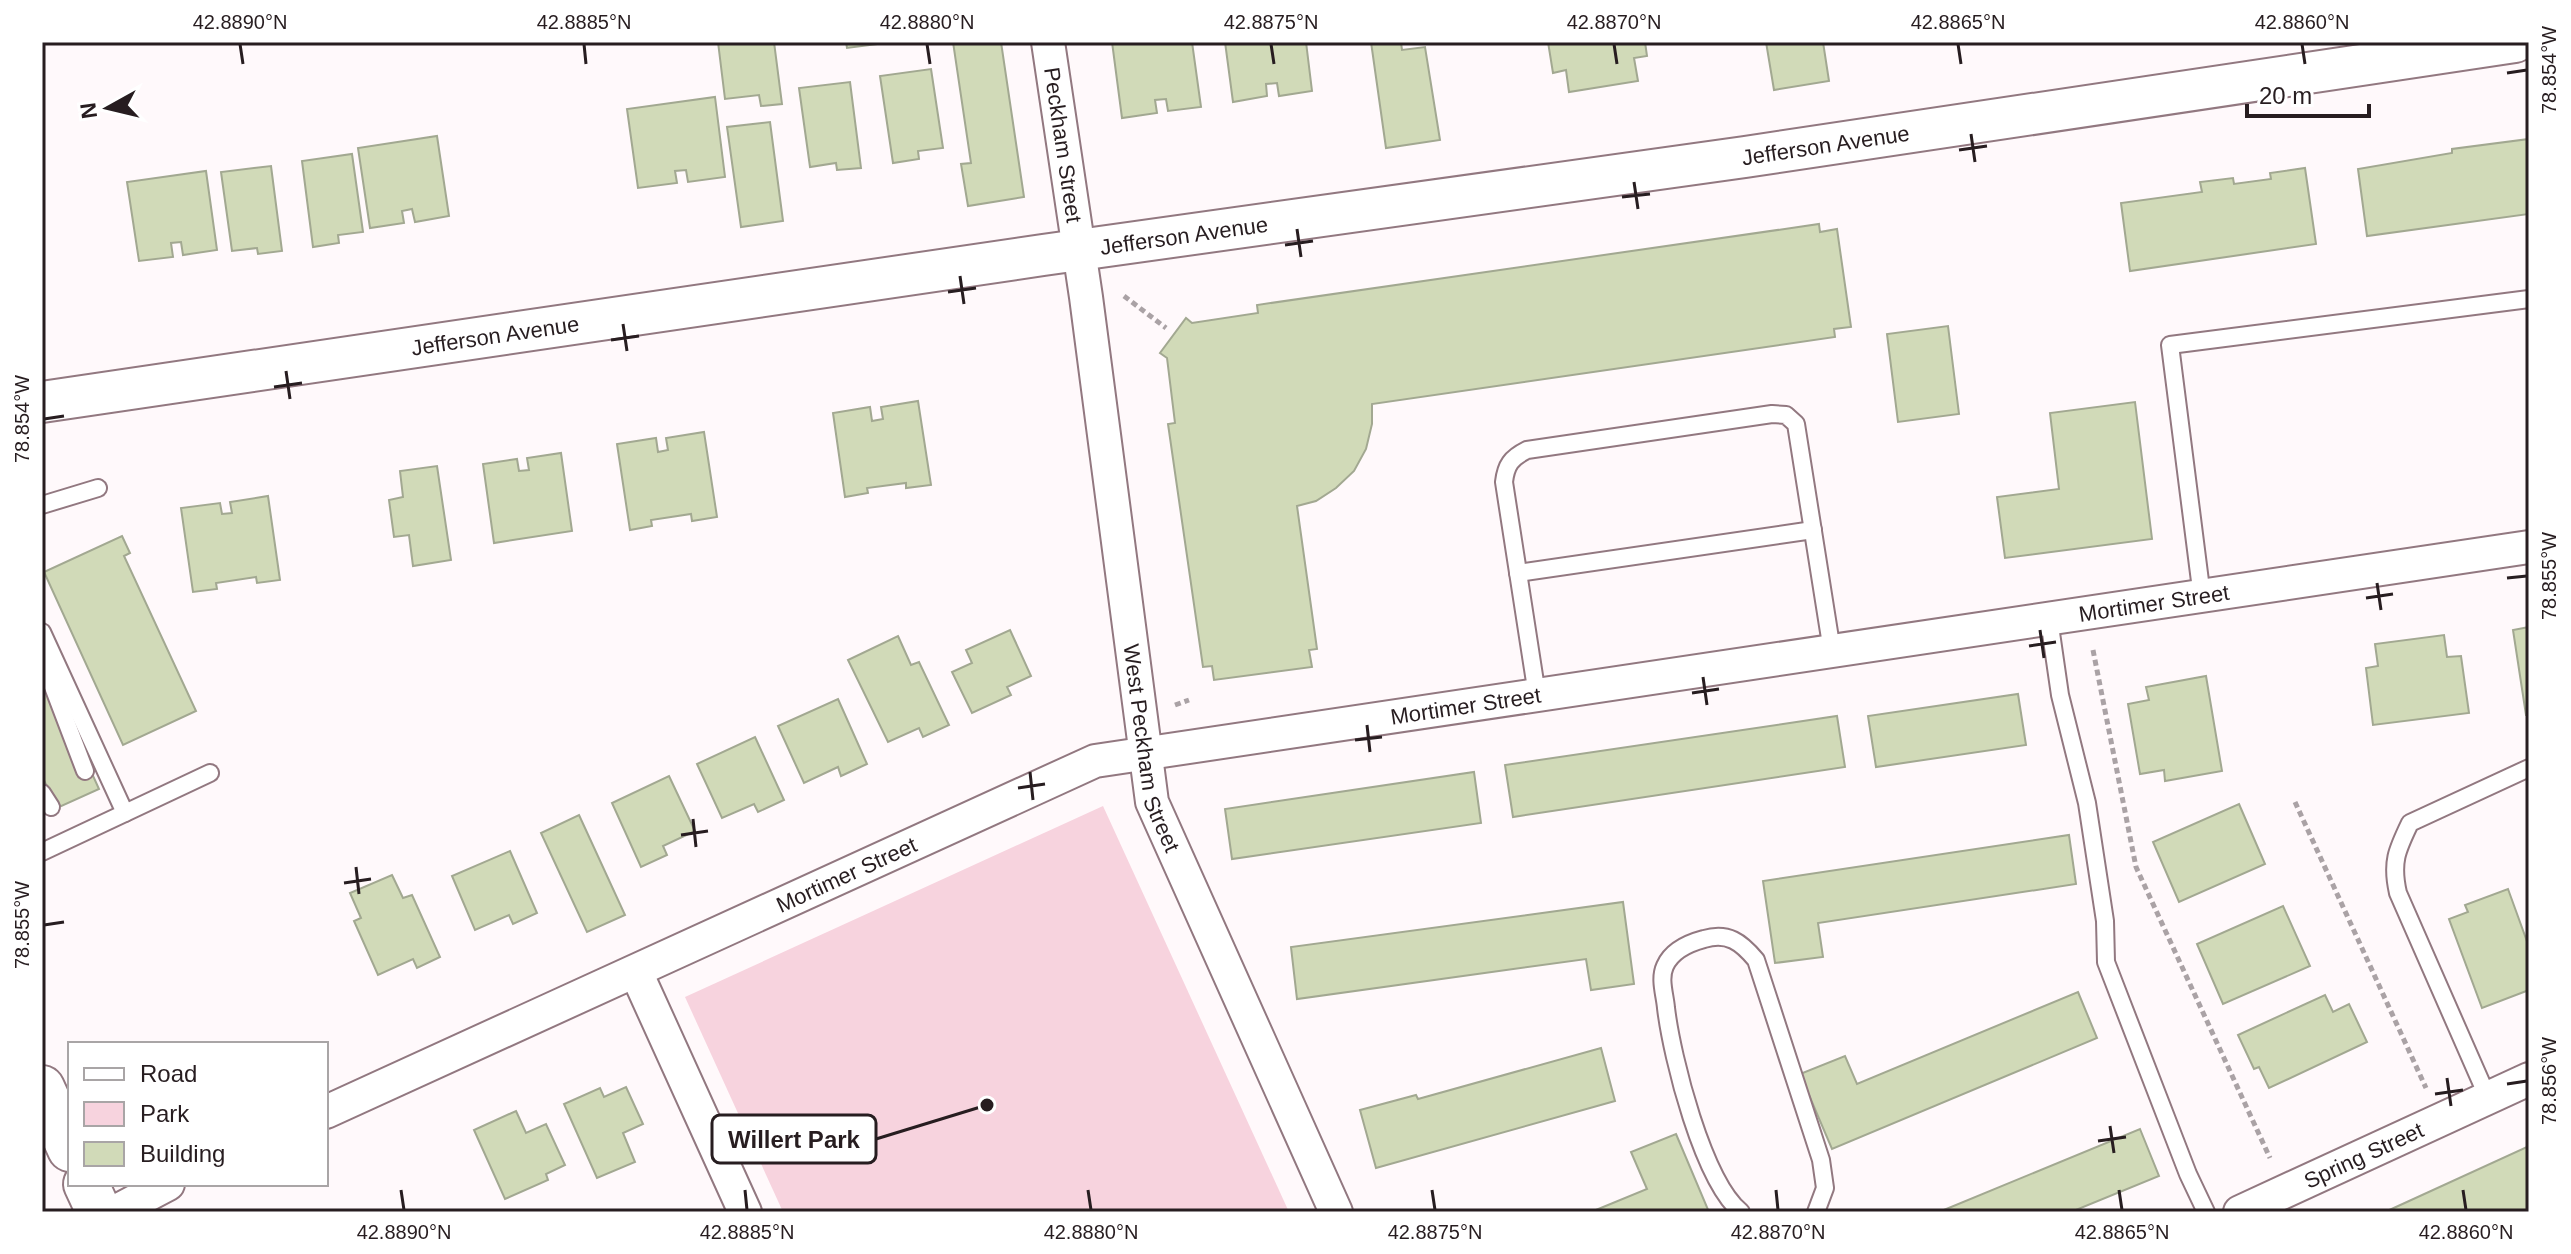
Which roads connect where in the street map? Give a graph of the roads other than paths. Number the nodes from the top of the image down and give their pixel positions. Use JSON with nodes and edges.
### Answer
{"nodes":[{"id":1,"x":1048,"y":42,"type":"edge"},
{"id":2,"x":2491,"y":44,"type":"edge"},
{"id":3,"x":1078,"y":250,"type":"junction"},
{"id":4,"x":2529,"y":299,"type":"edge"},
{"id":5,"x":42,"y":402,"type":"edge"},
{"id":6,"x":98,"y":488,"type":"dead end"},
{"id":7,"x":42,"y":505,"type":"edge"},
{"id":8,"x":1813,"y":530,"type":"junction"},
{"id":9,"x":2529,"y":547,"type":"edge"},
{"id":10,"x":1518,"y":573,"type":"junction"},
{"id":11,"x":2202,"y":597,"type":"junction"},
{"id":12,"x":2049,"y":619,"type":"junction"},
{"id":13,"x":42,"y":632,"type":"edge"},
{"id":14,"x":1832,"y":651,"type":"junction"},
{"id":15,"x":44,"y":660,"type":"edge"},
{"id":16,"x":1537,"y":695,"type":"junction"},
{"id":17,"x":65,"y":735,"type":"dead end"},
{"id":18,"x":1145,"y":754,"type":"junction"},
{"id":19,"x":2529,"y":768,"type":"edge"},
{"id":20,"x":85,"y":771,"type":"dead end"},
{"id":21,"x":210,"y":773,"type":"dead end"},
{"id":22,"x":125,"y":813,"type":"junction"},
{"id":23,"x":42,"y":852,"type":"edge"},
{"id":24,"x":636,"y":972,"type":"junction"},
{"id":25,"x":2529,"y":1079,"type":"edge"},
{"id":26,"x":42,"y":1088,"type":"edge"},
{"id":27,"x":2488,"y":1098,"type":"junction"},
{"id":28,"x":328,"y":1111,"type":"edge"},
{"id":29,"x":68,"y":1145,"type":"edge"},
{"id":30,"x":87,"y":1186,"type":"edge"},
{"id":31,"x":164,"y":1186,"type":"edge"},
{"id":32,"x":99,"y":1212,"type":"edge"},
{"id":33,"x":115,"y":1212,"type":"edge"},
{"id":34,"x":745,"y":1212,"type":"edge"},
{"id":35,"x":1336,"y":1212,"type":"edge"},
{"id":36,"x":1741,"y":1212,"type":"edge"},
{"id":37,"x":1816,"y":1212,"type":"edge"},
{"id":38,"x":2206,"y":1212,"type":"edge"},
{"id":39,"x":2240,"y":1212,"type":"edge"}],
"edges":[{"from":1,"to":3,"type":"street","name":"Peckham Street"},
{"from":2,"to":3,"type":"street","name":"Jefferson Avenue"},
{"from":3,"to":5,"type":"street","name":"Jefferson Avenue"},
{"from":3,"to":18,"type":"street","name":"West Peckham Street"},
{"from":4,"to":11,"type":"lane"},
{"from":6,"to":7,"type":"lane"},
{"from":8,"to":10,"type":"lane"},
{"from":8,"to":10,"type":"lane"},
{"from":8,"to":14,"type":"lane"},
{"from":9,"to":11,"type":"street","name":"Mortimer Street"},
{"from":10,"to":16,"type":"lane"},
{"from":11,"to":12,"type":"street","name":"Mortimer Street"},
{"from":12,"to":14,"type":"street","name":"Mortimer Street"},
{"from":12,"to":38,"type":"lane"},
{"from":13,"to":15,"type":"lane"},
{"from":14,"to":16,"type":"street","name":"Mortimer Street"},
{"from":15,"to":17,"type":"lane"},
{"from":15,"to":20,"type":"lane"},
{"from":15,"to":22,"type":"lane"},
{"from":16,"to":18,"type":"street","name":"Mortimer Street"},
{"from":18,"to":24,"type":"street","name":"Mortimer Street"},
{"from":18,"to":35,"type":"street","name":"West Peckham Street"},
{"from":19,"to":27,"type":"lane"},
{"from":21,"to":22,"type":"lane"},
{"from":22,"to":23,"type":"lane"},
{"from":24,"to":28,"type":"street","name":"Mortimer Street"},
{"from":24,"to":34,"type":"street"},
{"from":25,"to":27,"type":"street","name":"Spring Street"},
{"from":26,"to":29,"type":"main road"},
{"from":27,"to":39,"type":"street","name":"Spring Street"},
{"from":30,"to":32,"type":"main road"},
{"from":31,"to":33,"type":"street"},
{"from":36,"to":37,"type":"lane"}]}
